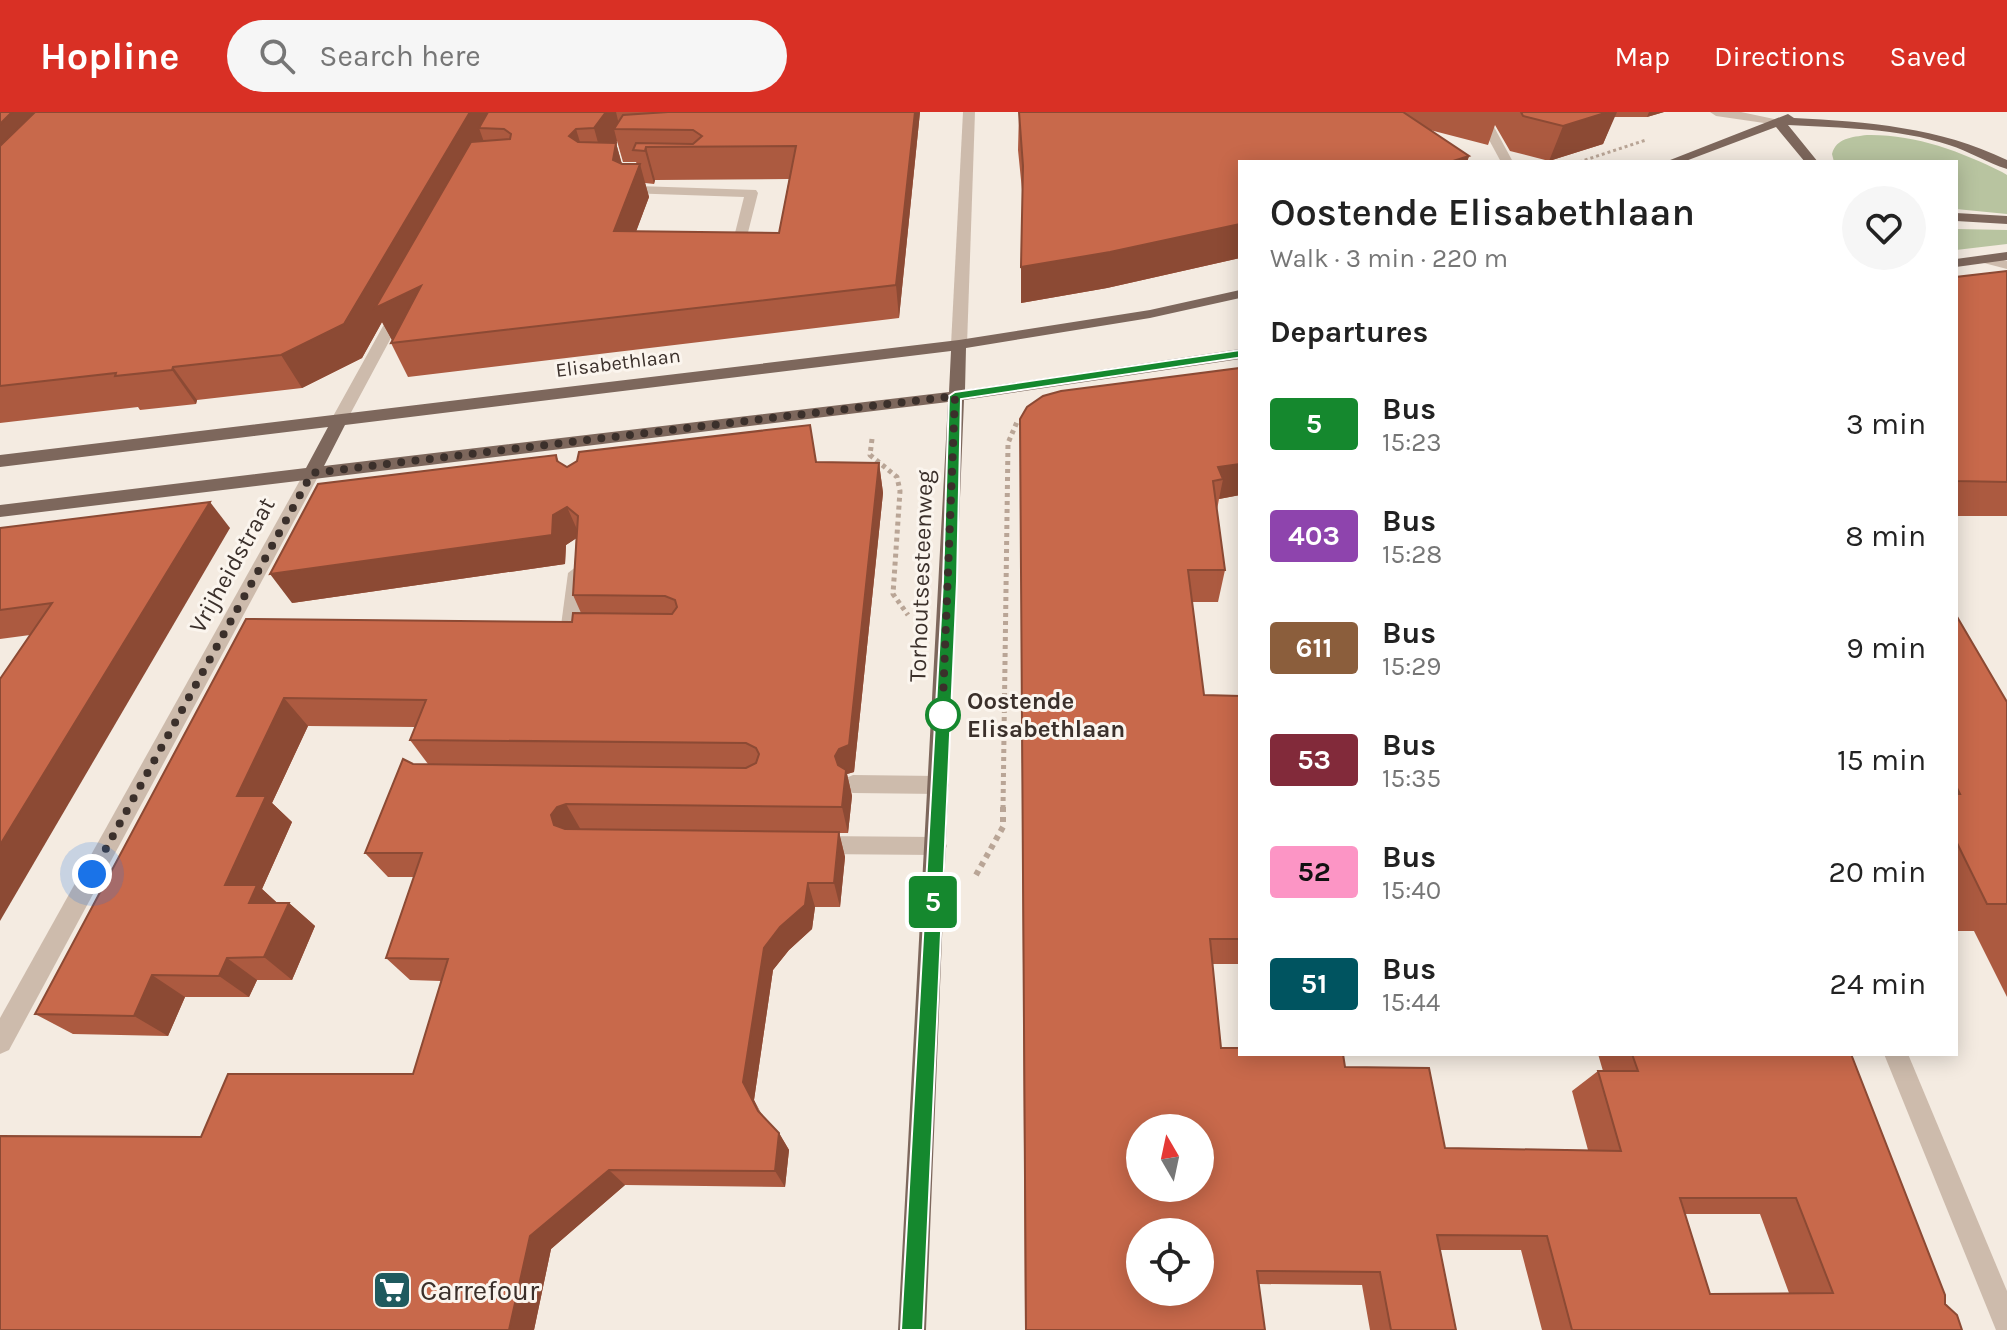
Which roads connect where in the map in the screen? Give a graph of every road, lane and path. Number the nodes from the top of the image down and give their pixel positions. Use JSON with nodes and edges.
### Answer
{"nodes":[{"id":1,"x":969,"y":112,"type":"edge"},
{"id":2,"x":1480,"y":112,"type":"edge"},
{"id":3,"x":1716,"y":112,"type":"edge"},
{"id":4,"x":1807,"y":112,"type":"edge"},
{"id":5,"x":1778,"y":121,"type":"junction"},
{"id":6,"x":1506,"y":160,"type":"edge"},
{"id":7,"x":1677,"y":160,"type":"edge"},
{"id":8,"x":1810,"y":160,"type":"edge"},
{"id":9,"x":2007,"y":165,"type":"edge"},
{"id":10,"x":622,"y":168,"type":"edge"},
{"id":11,"x":1958,"y":217,"type":"edge"},
{"id":12,"x":2007,"y":220,"type":"edge"},
{"id":13,"x":2007,"y":256,"type":"edge"},
{"id":14,"x":736,"y":257,"type":"edge"},
{"id":15,"x":1985,"y":259,"type":"junction"},
{"id":16,"x":1958,"y":263,"type":"edge"},
{"id":17,"x":2007,"y":265,"type":"edge"},
{"id":18,"x":411,"y":288,"type":"edge"},
{"id":19,"x":1238,"y":294,"type":"edge"},
{"id":20,"x":959,"y":345,"type":"junction"},
{"id":21,"x":1238,"y":354,"type":"edge"},
{"id":22,"x":955,"y":396,"type":"junction"},
{"id":23,"x":1020,"y":414,"type":"edge"},
{"id":24,"x":339,"y":420,"type":"junction"},
{"id":25,"x":872,"y":438,"type":"dead end"},
{"id":26,"x":0,"y":461,"type":"edge"},
{"id":27,"x":312,"y":473,"type":"junction"},
{"id":28,"x":0,"y":511,"type":"edge"},
{"id":29,"x":578,"y":559,"type":"edge"},
{"id":30,"x":569,"y":633,"type":"edge"},
{"id":31,"x":945,"y":665,"type":"junction"},
{"id":32,"x":853,"y":784,"type":"dead end"},
{"id":33,"x":939,"y":785,"type":"junction"},
{"id":34,"x":797,"y":845,"type":"edge"},
{"id":35,"x":936,"y":846,"type":"junction"},
{"id":36,"x":933,"y":918,"type":"junction"},
{"id":37,"x":0,"y":1042,"type":"edge"},
{"id":38,"x":1897,"y":1056,"type":"edge"},
{"id":39,"x":2007,"y":1324,"type":"edge"},
{"id":40,"x":912,"y":1330,"type":"edge"}],
"edges":[{"from":1,"to":20,"type":"street","name":"Torhoutsesteenweg"},
{"from":2,"to":6,"type":"street"},
{"from":3,"to":5,"type":"street"},
{"from":4,"to":5,"type":"main road"},
{"from":5,"to":7,"type":"main road"},
{"from":5,"to":8,"type":"main road"},
{"from":5,"to":9,"type":"main road"},
{"from":10,"to":14,"type":"street"},
{"from":11,"to":12,"type":"main road"},
{"from":13,"to":15,"type":"main road"},
{"from":15,"to":16,"type":"main road"},
{"from":15,"to":17,"type":"street"},
{"from":18,"to":24,"type":"street","name":"Vrijheidstraat"},
{"from":19,"to":20,"type":"main road","name":"Elisabethlaan"},
{"from":20,"to":22,"type":"main road","name":"Torhoutsesteenweg"},
{"from":20,"to":24,"type":"main road","name":"Elisabethlaan"},
{"from":21,"to":22,"type":"main road"},
{"from":22,"to":27,"type":"main road"},
{"from":22,"to":31,"type":"main road","name":"Torhoutsesteenweg"},
{"from":23,"to":36,"type":"path"},
{"from":24,"to":26,"type":"main road","name":"Elisabethlaan"},
{"from":24,"to":27,"type":"main road","name":"Vrijheidstraat"},
{"from":25,"to":31,"type":"path"},
{"from":27,"to":28,"type":"main road"},
{"from":27,"to":37,"type":"street","name":"Vrijheidstraat"},
{"from":29,"to":30,"type":"street"},
{"from":31,"to":33,"type":"main road","name":"Torhoutsesteenweg"},
{"from":32,"to":33,"type":"street"},
{"from":33,"to":35,"type":"main road","name":"Torhoutsesteenweg"},
{"from":34,"to":35,"type":"street"},
{"from":35,"to":36,"type":"main road","name":"Torhoutsesteenweg"},
{"from":36,"to":40,"type":"main road","name":"Torhoutsesteenweg"},
{"from":38,"to":39,"type":"street"}]}
